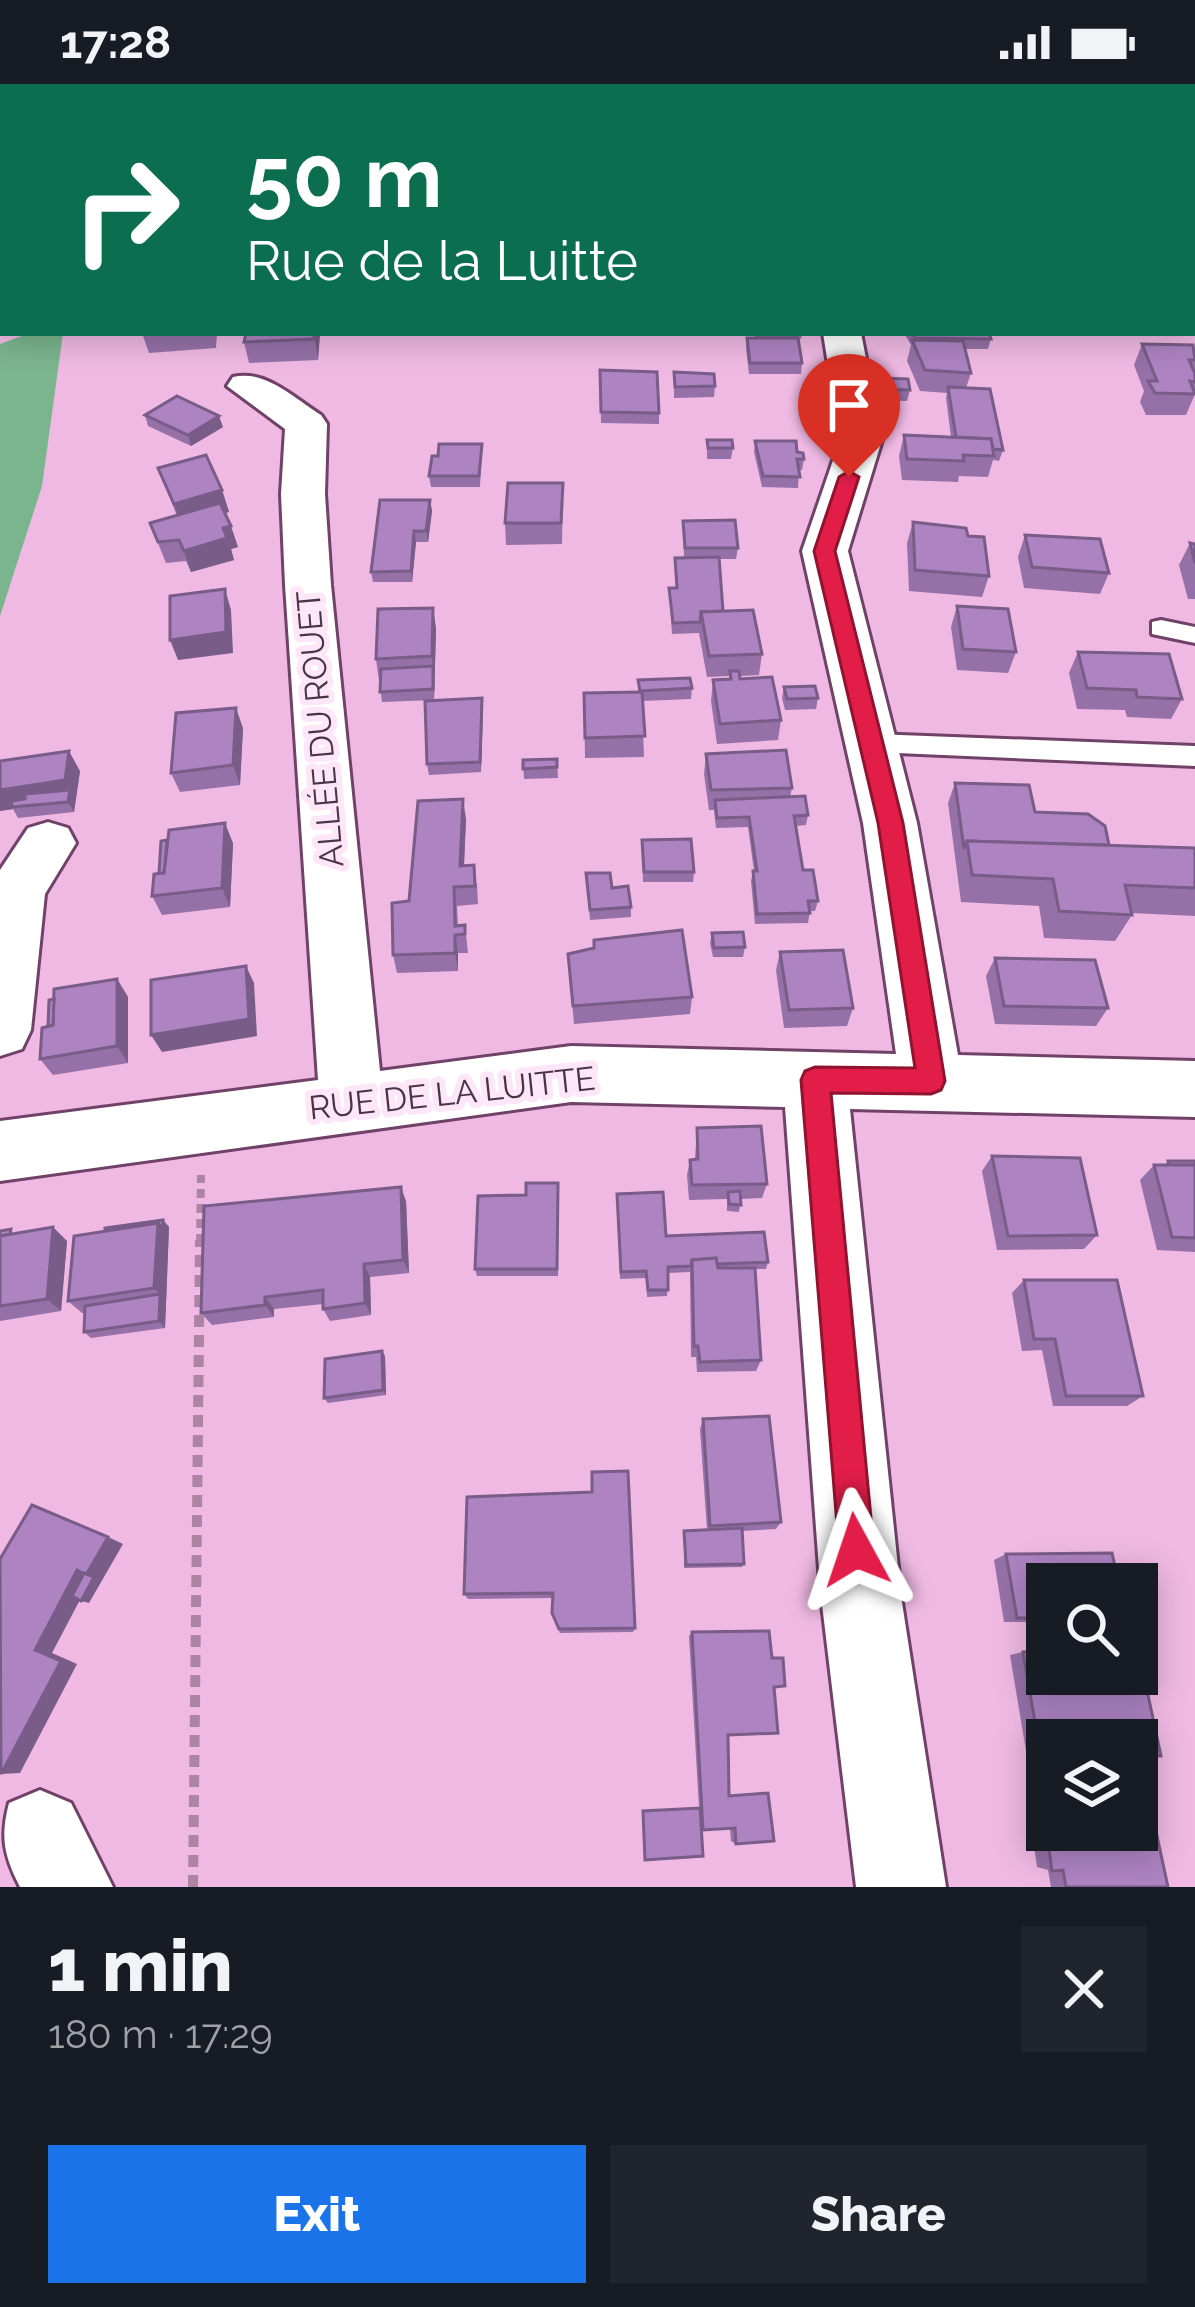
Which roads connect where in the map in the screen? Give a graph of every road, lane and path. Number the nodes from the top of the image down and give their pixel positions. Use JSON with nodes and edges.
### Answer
{"nodes":[{"id":1,"x":843,"y":336,"type":"edge"},
{"id":2,"x":247,"y":386,"type":"dead end"},
{"id":3,"x":1161,"y":628,"type":"dead end"},
{"id":4,"x":1195,"y":635,"type":"edge"},
{"id":5,"x":874,"y":743,"type":"junction"},
{"id":6,"x":1195,"y":756,"type":"edge"},
{"id":7,"x":48,"y":843,"type":"dead end"},
{"id":8,"x":0,"y":1030,"type":"edge"},
{"id":9,"x":815,"y":1080,"type":"junction"},
{"id":10,"x":931,"y":1081,"type":"junction"},
{"id":11,"x":1195,"y":1089,"type":"edge"},
{"id":12,"x":351,"y":1103,"type":"junction"},
{"id":13,"x":202,"y":1123,"type":"junction"},
{"id":14,"x":0,"y":1151,"type":"edge"},
{"id":15,"x":193,"y":1887,"type":"edge"},
{"id":16,"x":901,"y":1887,"type":"edge"}],
"edges":[{"from":1,"to":5,"type":"street"},
{"from":2,"to":12,"type":"street","name":"ALLÉE DU ROUET"},
{"from":3,"to":4,"type":"lane"},
{"from":5,"to":6,"type":"lane"},
{"from":5,"to":10,"type":"street"},
{"from":7,"to":8,"type":"street"},
{"from":9,"to":10,"type":"street","name":"RUE DE LA LUITTE"},
{"from":9,"to":12,"type":"street","name":"RUE DE LA LUITTE"},
{"from":9,"to":16,"type":"street"},
{"from":10,"to":11,"type":"street","name":"RUE DE LA LUITTE"},
{"from":12,"to":13,"type":"street","name":"RUE DE LA LUITTE"},
{"from":13,"to":14,"type":"street","name":"RUE DE LA LUITTE"},
{"from":13,"to":15,"type":"path"}]}
